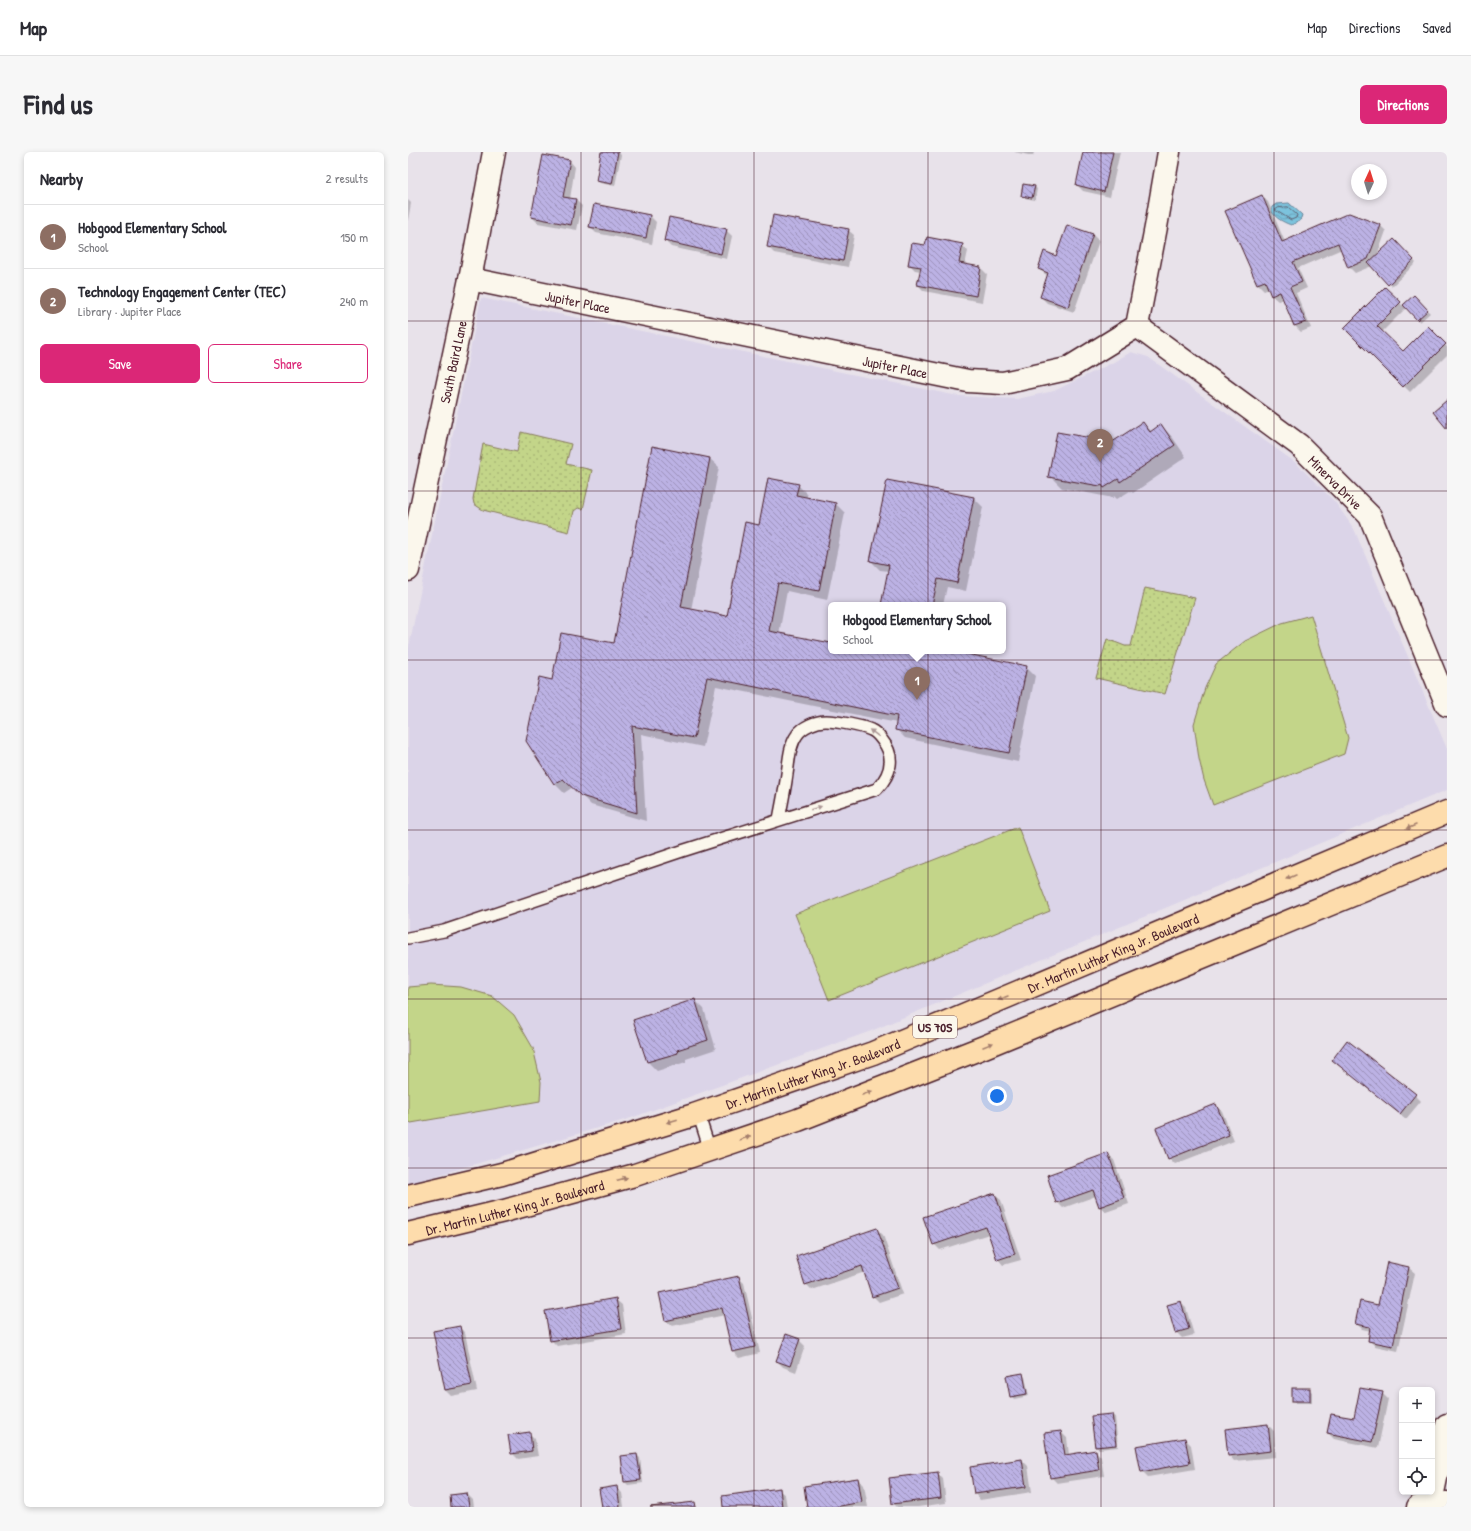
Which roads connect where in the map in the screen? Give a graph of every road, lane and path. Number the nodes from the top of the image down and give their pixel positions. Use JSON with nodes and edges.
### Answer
{"nodes":[{"id":1,"x":494,"y":152,"type":"edge"},
{"id":2,"x":1169,"y":152,"type":"edge"},
{"id":3,"x":470,"y":279,"type":"junction"},
{"id":4,"x":1137,"y":326,"type":"junction"},
{"id":5,"x":408,"y":570,"type":"edge"},
{"id":6,"x":1447,"y":705,"type":"edge"},
{"id":7,"x":1447,"y":812,"type":"edge"},
{"id":8,"x":779,"y":819,"type":"junction"},
{"id":9,"x":1447,"y":856,"type":"edge"},
{"id":10,"x":408,"y":938,"type":"edge"},
{"id":11,"x":698,"y":1113,"type":"junction"},
{"id":12,"x":710,"y":1150,"type":"junction"},
{"id":13,"x":408,"y":1196,"type":"edge"},
{"id":14,"x":408,"y":1234,"type":"edge"},
{"id":15,"x":1447,"y":1425,"type":"edge"},
{"id":16,"x":1431,"y":1506,"type":"edge"}],
"edges":[{"from":1,"to":3,"type":"street","name":"South Baird Lane"},
{"from":2,"to":4,"type":"street"},
{"from":3,"to":4,"type":"street","name":"Jupiter Place"},
{"from":3,"to":5,"type":"street","name":"South Baird Lane"},
{"from":4,"to":6,"type":"street","name":"Minerva Drive"},
{"from":7,"to":11,"type":"main road","name":"Dr. Martin Luther King Jr. Boulevard","number":"US 70S","one_way":true},
{"from":8,"to":8,"type":"lane","one_way":true},
{"from":8,"to":10,"type":"lane"},
{"from":12,"to":9,"type":"main road","name":"Dr. Martin Luther King Jr. Boulevard","number":"US 70S","one_way":true},
{"from":11,"to":12,"type":"lane"},
{"from":11,"to":13,"type":"main road","name":"Dr. Martin Luther King Jr. Boulevard","number":"US 70S","one_way":true},
{"from":14,"to":12,"type":"main road","name":"Dr. Martin Luther King Jr. Boulevard","number":"US 70S","one_way":true},
{"from":15,"to":16,"type":"street"}]}
